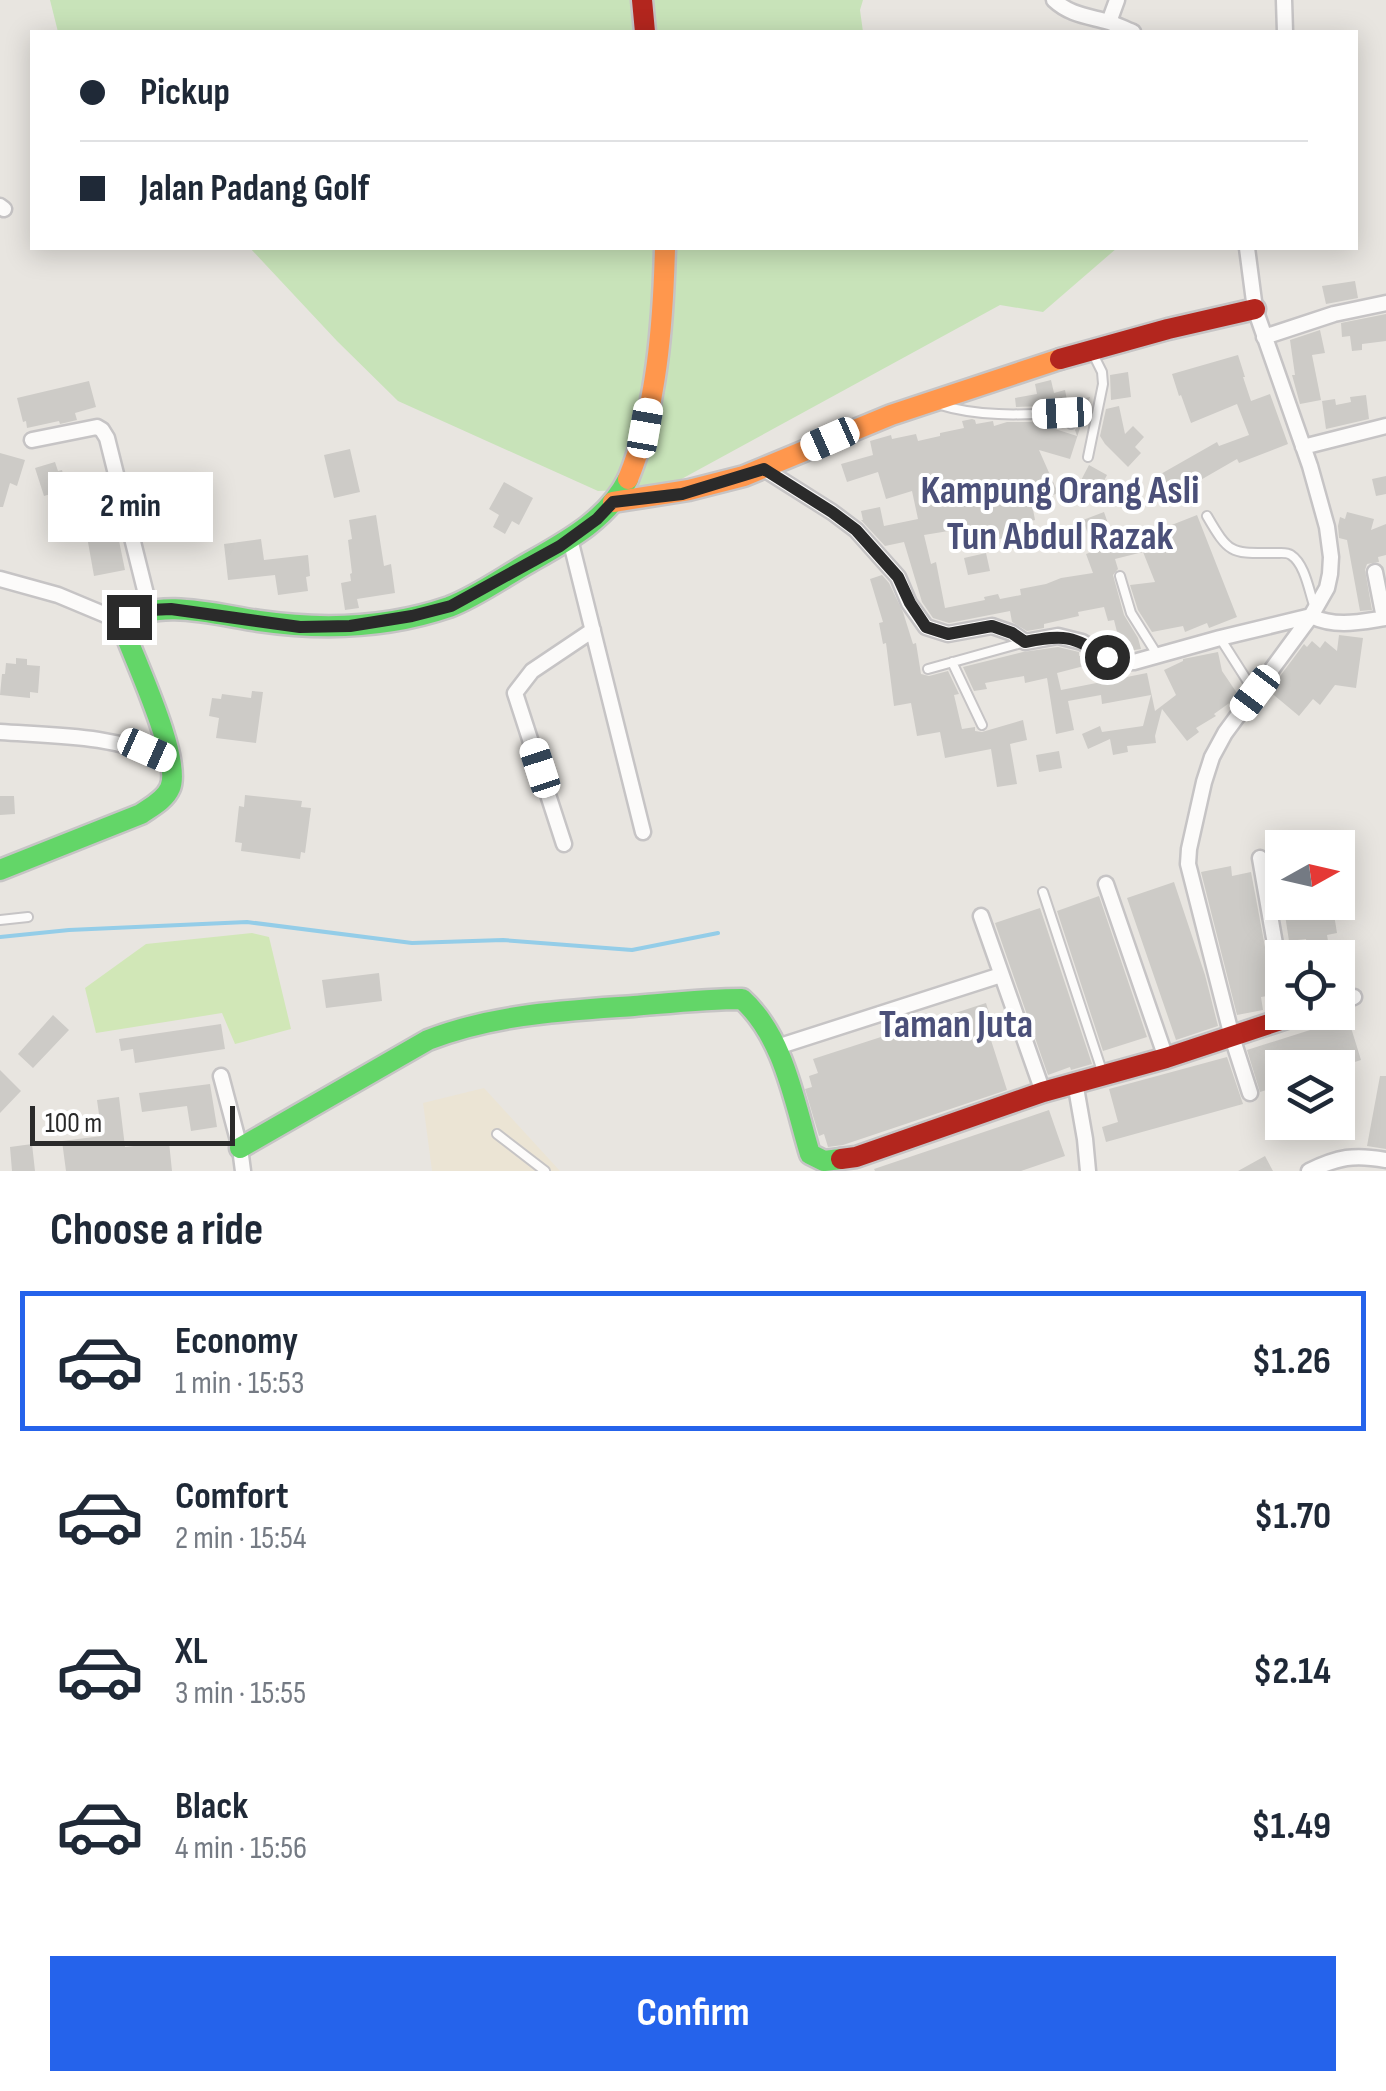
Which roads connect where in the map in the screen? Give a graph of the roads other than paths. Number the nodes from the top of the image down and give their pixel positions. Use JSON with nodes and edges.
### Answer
{"nodes":[{"id":1,"x":642,"y":0,"type":"edge"},
{"id":2,"x":1054,"y":0,"type":"edge"},
{"id":3,"x":1118,"y":0,"type":"edge"},
{"id":4,"x":1284,"y":0,"type":"edge"},
{"id":5,"x":1109,"y":22,"type":"junction"},
{"id":6,"x":645,"y":30,"type":"edge"},
{"id":7,"x":1128,"y":30,"type":"edge"},
{"id":8,"x":1285,"y":30,"type":"edge"},
{"id":9,"x":665,"y":250,"type":"edge"},
{"id":10,"x":1246,"y":250,"type":"edge"},
{"id":11,"x":1386,"y":303,"type":"edge"},
{"id":12,"x":1255,"y":310,"type":"junction"},
{"id":13,"x":1264,"y":338,"type":"junction"},
{"id":14,"x":1091,"y":350,"type":"junction"},
{"id":15,"x":928,"y":402,"type":"junction"},
{"id":16,"x":1070,"y":424,"type":"dead end"},
{"id":17,"x":1386,"y":426,"type":"edge"},
{"id":18,"x":32,"y":440,"type":"dead end"},
{"id":19,"x":1303,"y":446,"type":"junction"},
{"id":20,"x":1088,"y":457,"type":"dead end"},
{"id":21,"x":764,"y":469,"type":"junction"},
{"id":22,"x":613,"y":502,"type":"junction"},
{"id":23,"x":1207,"y":516,"type":"dead end"},
{"id":24,"x":570,"y":539,"type":"junction"},
{"id":25,"x":1376,"y":572,"type":"dead end"},
{"id":26,"x":1120,"y":576,"type":"dead end"},
{"id":27,"x":0,"y":579,"type":"edge"},
{"id":28,"x":150,"y":610,"type":"junction"},
{"id":29,"x":1314,"y":613,"type":"junction"},
{"id":30,"x":1385,"y":618,"type":"edge"},
{"id":31,"x":124,"y":622,"type":"junction"},
{"id":32,"x":593,"y":630,"type":"junction"},
{"id":33,"x":1220,"y":638,"type":"junction"},
{"id":34,"x":1025,"y":642,"type":"junction"},
{"id":35,"x":1158,"y":656,"type":"junction"},
{"id":36,"x":952,"y":662,"type":"junction"},
{"id":37,"x":928,"y":668,"type":"dead end"},
{"id":38,"x":1255,"y":693,"type":"junction"},
{"id":39,"x":982,"y":725,"type":"dead end"},
{"id":40,"x":0,"y":732,"type":"edge"},
{"id":41,"x":172,"y":761,"type":"junction"},
{"id":42,"x":643,"y":832,"type":"dead end"},
{"id":43,"x":564,"y":844,"type":"dead end"},
{"id":44,"x":1260,"y":858,"type":"dead end"},
{"id":45,"x":0,"y":870,"type":"edge"},
{"id":46,"x":1106,"y":884,"type":"dead end"},
{"id":47,"x":1043,"y":892,"type":"dead end"},
{"id":48,"x":980,"y":916,"type":"dead end"},
{"id":49,"x":28,"y":917,"type":"dead end"},
{"id":50,"x":0,"y":920,"type":"edge"},
{"id":51,"x":1274,"y":940,"type":"edge"},
{"id":52,"x":1001,"y":975,"type":"junction"},
{"id":53,"x":1265,"y":1025,"type":"edge"},
{"id":54,"x":1232,"y":1037,"type":"junction"},
{"id":55,"x":777,"y":1046,"type":"junction"},
{"id":56,"x":1166,"y":1058,"type":"junction"},
{"id":57,"x":1103,"y":1074,"type":"junction"},
{"id":58,"x":221,"y":1076,"type":"dead end"},
{"id":59,"x":1075,"y":1082,"type":"junction"},
{"id":60,"x":1043,"y":1092,"type":"junction"},
{"id":61,"x":1250,"y":1093,"type":"dead end"},
{"id":62,"x":497,"y":1134,"type":"dead end"},
{"id":63,"x":1386,"y":1160,"type":"edge"},
{"id":64,"x":239,"y":1165,"type":"edge"},
{"id":65,"x":545,"y":1171,"type":"edge"},
{"id":66,"x":1088,"y":1171,"type":"edge"},
{"id":67,"x":1309,"y":1171,"type":"edge"}],
"edges":[{"from":1,"to":6,"type":"street"},
{"from":2,"to":5,"type":"street"},
{"from":3,"to":5,"type":"street"},
{"from":4,"to":8,"type":"street"},
{"from":5,"to":7,"type":"street"},
{"from":9,"to":22,"type":"street"},
{"from":10,"to":12,"type":"street"},
{"from":11,"to":13,"type":"street"},
{"from":12,"to":13,"type":"street"},
{"from":12,"to":14,"type":"street"},
{"from":13,"to":19,"type":"street"},
{"from":14,"to":15,"type":"street"},
{"from":14,"to":20,"type":"lane"},
{"from":15,"to":16,"type":"lane"},
{"from":15,"to":21,"type":"street"},
{"from":17,"to":19,"type":"street"},
{"from":18,"to":28,"type":"street"},
{"from":19,"to":29,"type":"street"},
{"from":21,"to":22,"type":"street"},
{"from":21,"to":34,"type":"street"},
{"from":22,"to":24,"type":"street"},
{"from":23,"to":29,"type":"lane"},
{"from":24,"to":28,"type":"street"},
{"from":24,"to":32,"type":"street"},
{"from":25,"to":30,"type":"street"},
{"from":26,"to":35,"type":"lane"},
{"from":27,"to":31,"type":"street"},
{"from":28,"to":31,"type":"street"},
{"from":29,"to":30,"type":"street"},
{"from":29,"to":33,"type":"street"},
{"from":29,"to":38,"type":"street"},
{"from":31,"to":41,"type":"street"},
{"from":32,"to":42,"type":"street"},
{"from":32,"to":43,"type":"street"},
{"from":33,"to":35,"type":"street"},
{"from":33,"to":38,"type":"lane"},
{"from":34,"to":35,"type":"street"},
{"from":34,"to":36,"type":"lane"},
{"from":36,"to":37,"type":"lane"},
{"from":36,"to":39,"type":"lane"},
{"from":38,"to":54,"type":"street"},
{"from":40,"to":41,"type":"street"},
{"from":41,"to":45,"type":"street"},
{"from":44,"to":51,"type":"street"},
{"from":46,"to":56,"type":"street"},
{"from":47,"to":57,"type":"lane"},
{"from":48,"to":52,"type":"street"},
{"from":49,"to":50,"type":"lane"},
{"from":52,"to":55,"type":"street"},
{"from":52,"to":60,"type":"street"},
{"from":53,"to":54,"type":"street"},
{"from":54,"to":56,"type":"street"},
{"from":54,"to":61,"type":"street"},
{"from":55,"to":60,"type":"street"},
{"from":55,"to":64,"type":"street"},
{"from":56,"to":57,"type":"street"},
{"from":57,"to":59,"type":"street"},
{"from":58,"to":64,"type":"street"},
{"from":59,"to":60,"type":"street"},
{"from":59,"to":66,"type":"street"},
{"from":62,"to":65,"type":"lane"},
{"from":63,"to":67,"type":"street"}]}
